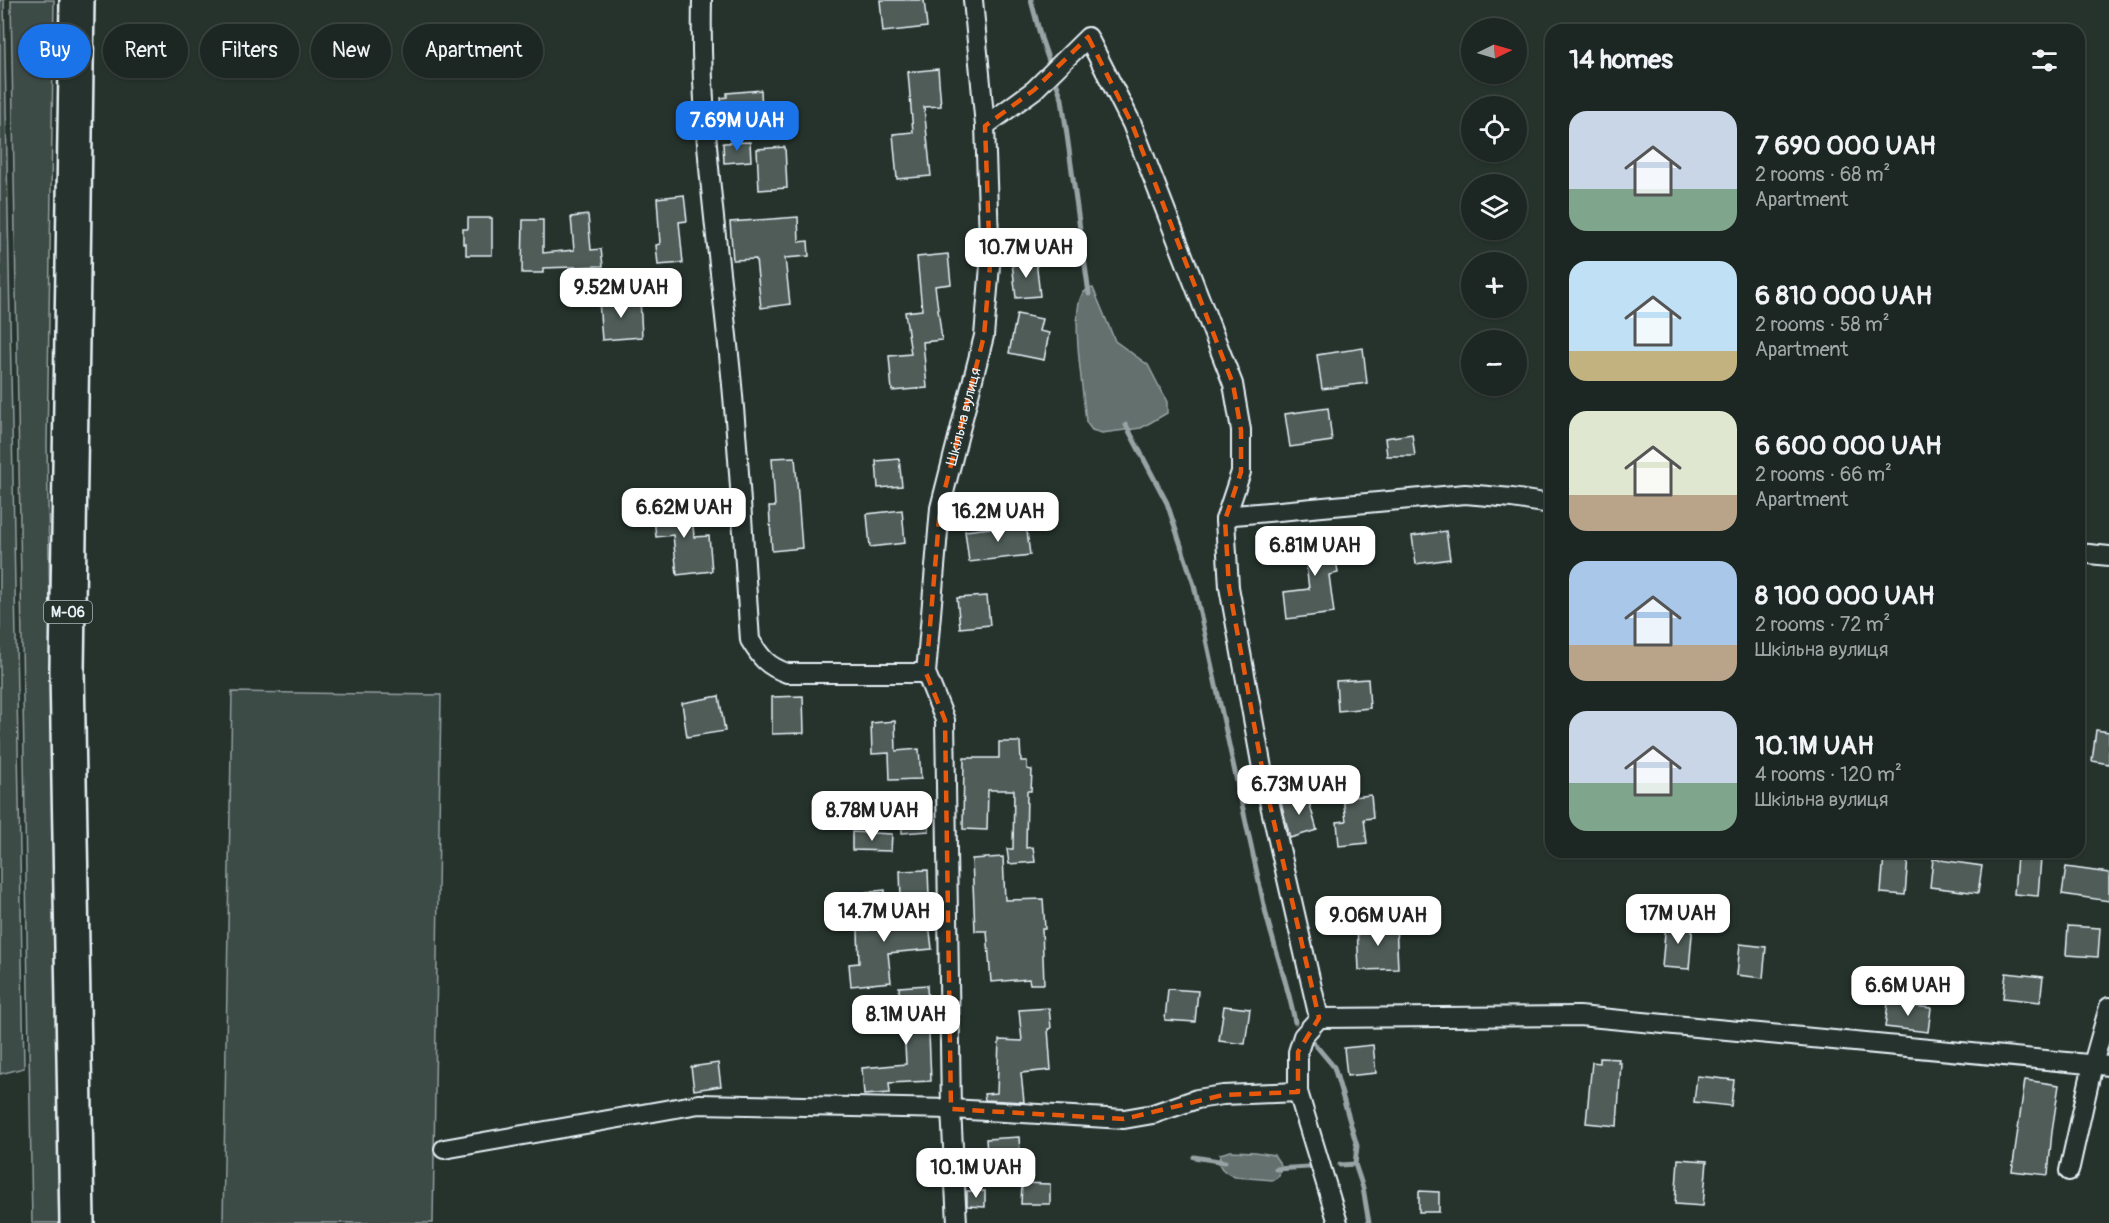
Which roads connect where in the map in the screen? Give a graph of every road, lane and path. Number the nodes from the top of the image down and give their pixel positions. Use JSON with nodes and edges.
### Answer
{"nodes":[{"id":1,"x":77,"y":0,"type":"edge"},
{"id":2,"x":702,"y":0,"type":"edge"},
{"id":3,"x":973,"y":0,"type":"edge"},
{"id":4,"x":985,"y":126,"type":"junction"},
{"id":5,"x":1545,"y":503,"type":"edge"},
{"id":6,"x":1225,"y":520,"type":"junction"},
{"id":7,"x":2085,"y":554,"type":"edge"},
{"id":8,"x":2109,"y":556,"type":"edge"},
{"id":9,"x":926,"y":673,"type":"junction"},
{"id":10,"x":2109,"y":1007,"type":"edge"},
{"id":11,"x":1319,"y":1018,"type":"junction"},
{"id":12,"x":2101,"y":1065,"type":"edge"},
{"id":13,"x":1299,"y":1092,"type":"junction"},
{"id":14,"x":951,"y":1109,"type":"junction"},
{"id":15,"x":444,"y":1149,"type":"dead end"},
{"id":16,"x":2069,"y":1171,"type":"dead end"},
{"id":17,"x":77,"y":1223,"type":"edge"},
{"id":18,"x":957,"y":1223,"type":"edge"},
{"id":19,"x":1338,"y":1223,"type":"edge"}],
"edges":[{"from":1,"to":17,"type":"highway","number":"М-06"},
{"from":2,"to":9,"type":"street"},
{"from":3,"to":4,"type":"street","name":"Шкільна вулиця"},
{"from":4,"to":6,"type":"street"},
{"from":4,"to":9,"type":"street","name":"Шкільна вулиця"},
{"from":5,"to":6,"type":"street"},
{"from":6,"to":11,"type":"street"},
{"from":7,"to":8,"type":"street"},
{"from":9,"to":14,"type":"street","name":"Шкільна вулиця"},
{"from":10,"to":12,"type":"street"},
{"from":11,"to":12,"type":"street"},
{"from":11,"to":13,"type":"street"},
{"from":12,"to":16,"type":"street"},
{"from":13,"to":14,"type":"street"},
{"from":13,"to":19,"type":"street"},
{"from":14,"to":15,"type":"street"},
{"from":14,"to":18,"type":"street","name":"Шкільна вулиця"}]}
